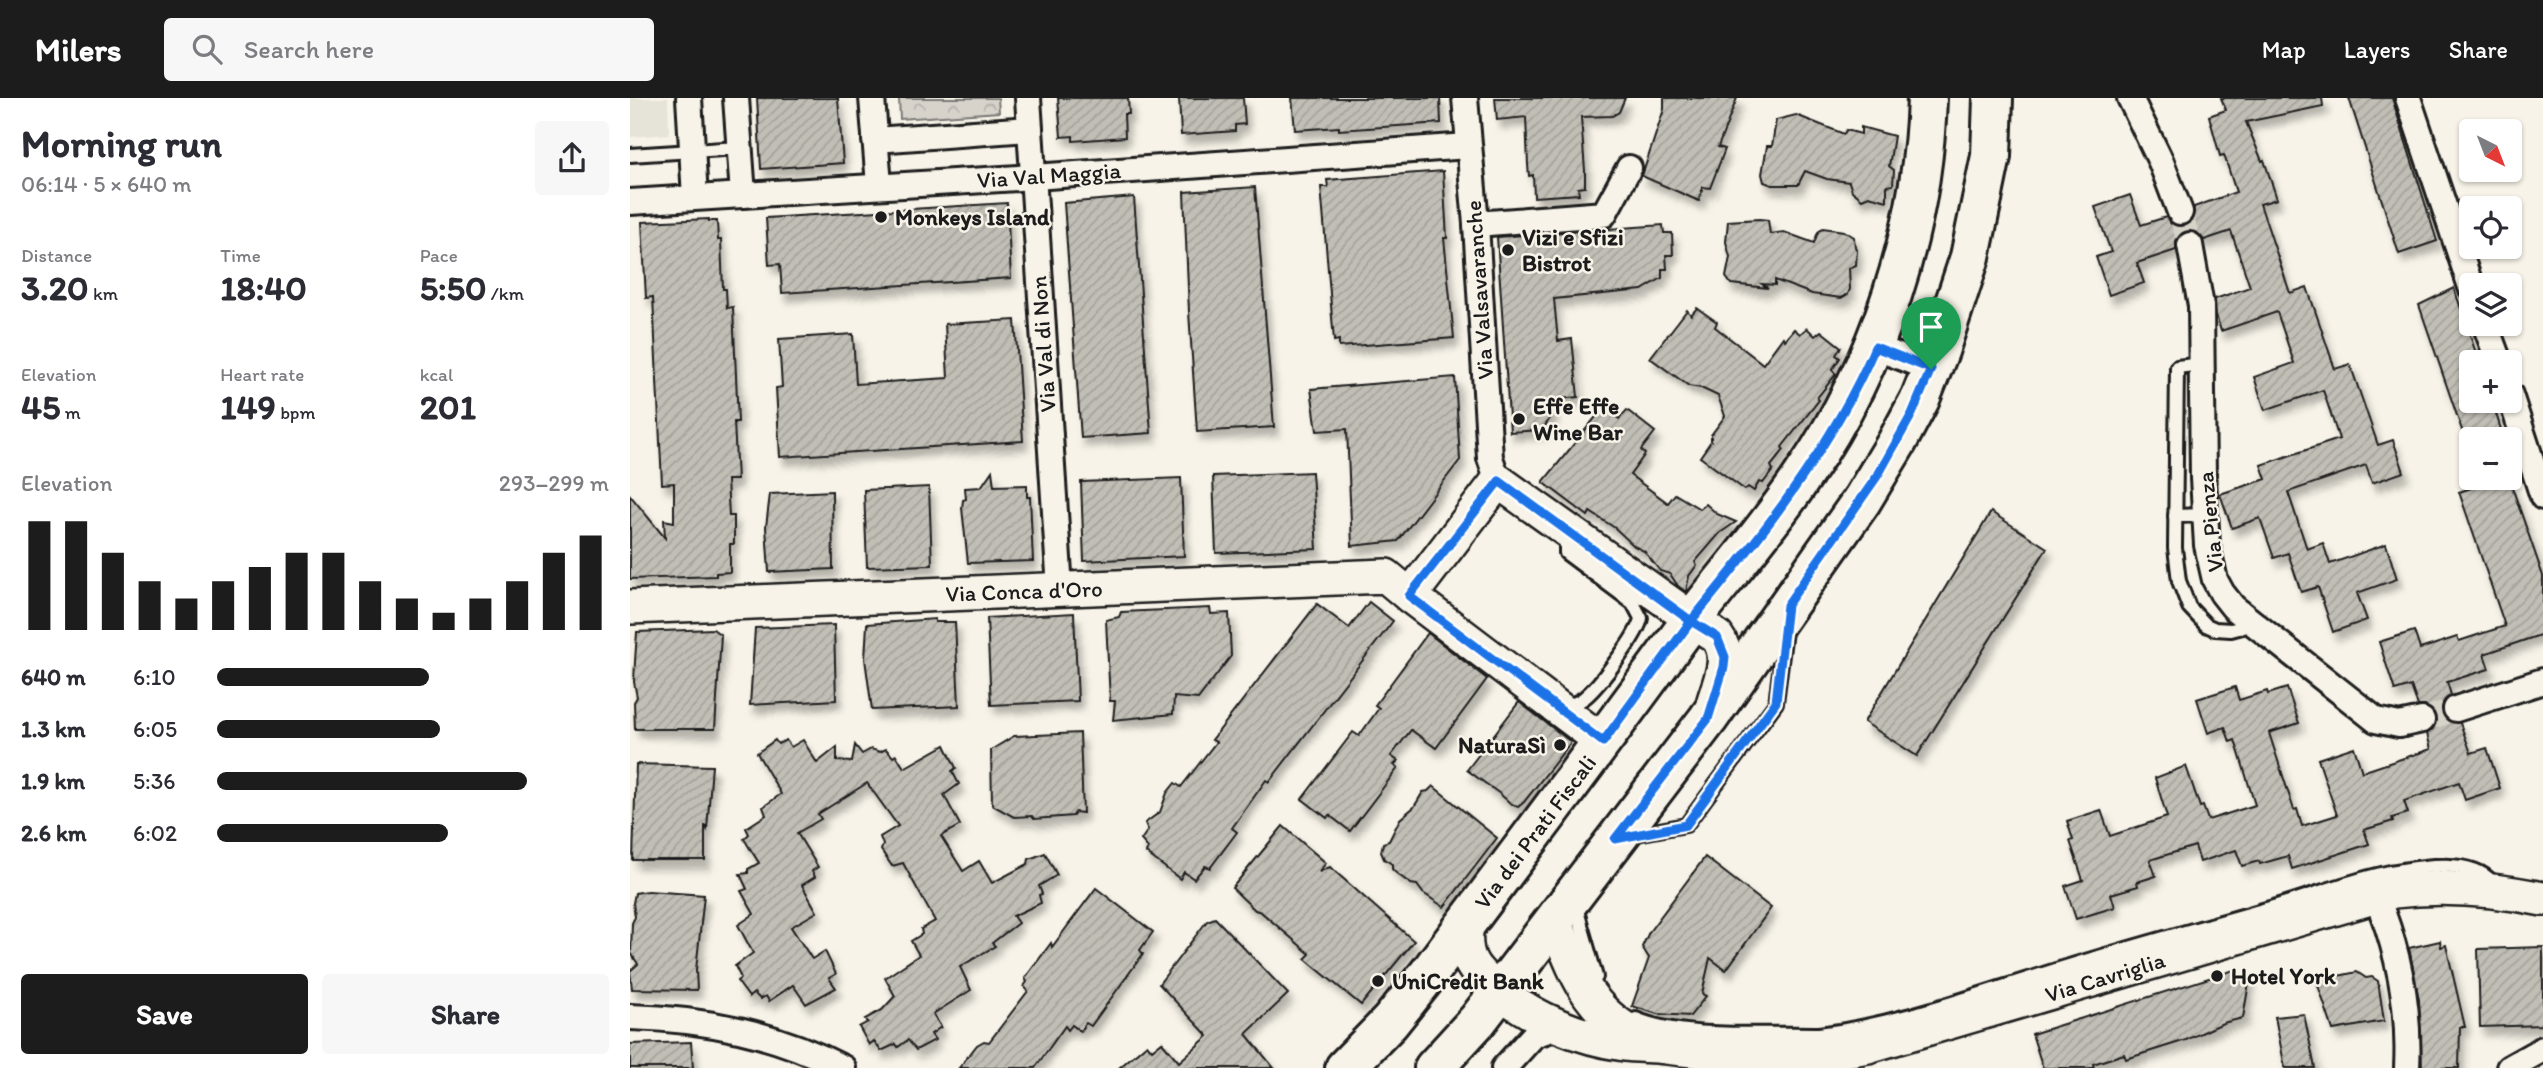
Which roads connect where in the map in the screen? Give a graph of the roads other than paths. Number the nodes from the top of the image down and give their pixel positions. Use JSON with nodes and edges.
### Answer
{"nodes":[{"id":1,"x":689,"y":98,"type":"edge"},
{"id":2,"x":736,"y":98,"type":"edge"},
{"id":3,"x":872,"y":98,"type":"edge"},
{"id":4,"x":1028,"y":98,"type":"edge"},
{"id":5,"x":1465,"y":98,"type":"edge"},
{"id":6,"x":1927,"y":98,"type":"edge"},
{"id":7,"x":1993,"y":98,"type":"edge"},
{"id":8,"x":2130,"y":98,"type":"edge"},
{"id":9,"x":2408,"y":98,"type":"edge"},
{"id":10,"x":1030,"y":129,"type":"junction"},
{"id":11,"x":875,"y":140,"type":"junction"},
{"id":12,"x":1468,"y":146,"type":"junction"},
{"id":13,"x":739,"y":148,"type":"junction"},
{"id":14,"x":693,"y":151,"type":"junction"},
{"id":15,"x":630,"y":155,"type":"edge"},
{"id":16,"x":1629,"y":168,"type":"dead end"},
{"id":17,"x":1034,"y":177,"type":"junction"},
{"id":18,"x":879,"y":185,"type":"junction"},
{"id":19,"x":743,"y":195,"type":"junction"},
{"id":20,"x":695,"y":197,"type":"junction"},
{"id":21,"x":630,"y":202,"type":"edge"},
{"id":22,"x":2180,"y":212,"type":"tunnel mouth"},
{"id":23,"x":1476,"y":224,"type":"junction"},
{"id":24,"x":2190,"y":245,"type":"tunnel mouth"},
{"id":25,"x":2466,"y":273,"type":"edge"},
{"id":26,"x":1875,"y":347,"type":"junction"},
{"id":27,"x":2202,"y":364,"type":"junction"},
{"id":28,"x":1931,"y":369,"type":"junction"},
{"id":29,"x":2516,"y":413,"type":"edge"},
{"id":30,"x":1499,"y":481,"type":"junction"},
{"id":31,"x":2543,"y":498,"type":"edge"},
{"id":32,"x":2205,"y":515,"type":"junction"},
{"id":33,"x":2175,"y":516,"type":"junction"},
{"id":34,"x":1566,"y":531,"type":"junction"},
{"id":35,"x":1060,"y":589,"type":"junction"},
{"id":36,"x":1409,"y":596,"type":"junction"},
{"id":37,"x":1787,"y":605,"type":"junction"},
{"id":38,"x":630,"y":607,"type":"edge"},
{"id":39,"x":1691,"y":621,"type":"junction"},
{"id":40,"x":2255,"y":623,"type":"junction"},
{"id":41,"x":2543,"y":681,"type":"edge"},
{"id":42,"x":1553,"y":704,"type":"junction"},
{"id":43,"x":2456,"y":709,"type":"tunnel mouth"},
{"id":44,"x":1708,"y":719,"type":"junction"},
{"id":45,"x":2423,"y":720,"type":"tunnel mouth"},
{"id":46,"x":1603,"y":742,"type":"junction"},
{"id":47,"x":1615,"y":839,"type":"junction"},
{"id":48,"x":2498,"y":891,"type":"junction"},
{"id":49,"x":2376,"y":895,"type":"junction"},
{"id":50,"x":2543,"y":900,"type":"edge"},
{"id":51,"x":1563,"y":907,"type":"junction"},
{"id":52,"x":1467,"y":923,"type":"junction"},
{"id":53,"x":1499,"y":992,"type":"junction"},
{"id":54,"x":630,"y":1017,"type":"edge"},
{"id":55,"x":1560,"y":1026,"type":"junction"},
{"id":56,"x":1664,"y":1046,"type":"junction"},
{"id":57,"x":2543,"y":1049,"type":"edge"},
{"id":58,"x":843,"y":1068,"type":"edge"},
{"id":59,"x":1345,"y":1068,"type":"edge"},
{"id":60,"x":1434,"y":1068,"type":"edge"},
{"id":61,"x":1504,"y":1068,"type":"edge"},
{"id":62,"x":2407,"y":1068,"type":"edge"},
{"id":63,"x":2509,"y":1068,"type":"edge"}],
"edges":[{"from":1,"to":14,"type":"street"},
{"from":2,"to":13,"type":"street"},
{"from":3,"to":11,"type":"street"},
{"from":4,"to":10,"type":"street","name":"Via Val di Non"},
{"from":5,"to":12,"type":"street","name":"Via Valsavaranche"},
{"from":6,"to":26,"type":"main road","name":"Via dei Prati Fiscali"},
{"from":7,"to":28,"type":"main road"},
{"from":8,"to":22,"type":"street"},
{"from":9,"to":25,"type":"street"},
{"from":10,"to":11,"type":"street"},
{"from":10,"to":17,"type":"street","name":"Via Val di Non"},
{"from":11,"to":18,"type":"street"},
{"from":12,"to":17,"type":"street","name":"Via Val Maggia"},
{"from":12,"to":23,"type":"street","name":"Via Valsavaranche"},
{"from":13,"to":14,"type":"lane"},
{"from":13,"to":19,"type":"street"},
{"from":14,"to":15,"type":"lane"},
{"from":14,"to":20,"type":"street"},
{"from":16,"to":23,"type":"street"},
{"from":17,"to":18,"type":"street","name":"Via Val Maggia"},
{"from":17,"to":35,"type":"street","name":"Via Val di Non"},
{"from":18,"to":19,"type":"street","name":"Via Val Maggia"},
{"from":19,"to":20,"type":"street","name":"Via Val Maggia"},
{"from":20,"to":21,"type":"street","name":"Via Val Maggia"},
{"from":23,"to":30,"type":"street","name":"Via Valsavaranche"},
{"from":24,"to":27,"type":"street","name":"Via Pienza"},
{"from":26,"to":28,"type":"street"},
{"from":26,"to":39,"type":"main road","name":"Via dei Prati Fiscali"},
{"from":27,"to":32,"type":"street","name":"Via Pienza"},
{"from":27,"to":33,"type":"lane"},
{"from":28,"to":37,"type":"main road"},
{"from":29,"to":31,"type":"street"},
{"from":30,"to":34,"type":"street"},
{"from":30,"to":36,"type":"street"},
{"from":32,"to":33,"type":"lane"},
{"from":32,"to":40,"type":"street","name":"Via Pienza"},
{"from":33,"to":40,"type":"lane"},
{"from":34,"to":39,"type":"street"},
{"from":34,"to":42,"type":"lane"},
{"from":35,"to":36,"type":"street","name":"Via Conca d'Oro"},
{"from":35,"to":38,"type":"street","name":"Via Conca d'Oro"},
{"from":36,"to":42,"type":"street","name":"Via Conca d'Oro"},
{"from":37,"to":44,"type":"main road"},
{"from":37,"to":47,"type":"lane"},
{"from":39,"to":44,"type":"street"},
{"from":39,"to":46,"type":"main road","name":"Via dei Prati Fiscali"},
{"from":40,"to":45,"type":"street","name":"Via Pienza"},
{"from":41,"to":43,"type":"street"},
{"from":42,"to":46,"type":"street","name":"Via Conca d'Oro"},
{"from":44,"to":47,"type":"main road"},
{"from":46,"to":52,"type":"main road","name":"Via dei Prati Fiscali"},
{"from":47,"to":51,"type":"main road"},
{"from":48,"to":49,"type":"street","name":"Via Cavriglia"},
{"from":48,"to":50,"type":"street","name":"Via Cavriglia"},
{"from":48,"to":51,"type":"lane"},
{"from":49,"to":56,"type":"street","name":"Via Cavriglia"},
{"from":49,"to":62,"type":"street"},
{"from":51,"to":53,"type":"main road"},
{"from":51,"to":56,"type":"street","name":"Via Cavriglia"},
{"from":52,"to":53,"type":"street","name":"Via Cavriglia"},
{"from":52,"to":59,"type":"main road","name":"Via dei Prati Fiscali"},
{"from":53,"to":55,"type":"street","name":"Via Cavriglia"},
{"from":53,"to":60,"type":"main road"},
{"from":54,"to":58,"type":"street"},
{"from":55,"to":56,"type":"street","name":"Via Cavriglia"},
{"from":55,"to":61,"type":"street"},
{"from":57,"to":63,"type":"street"}]}
